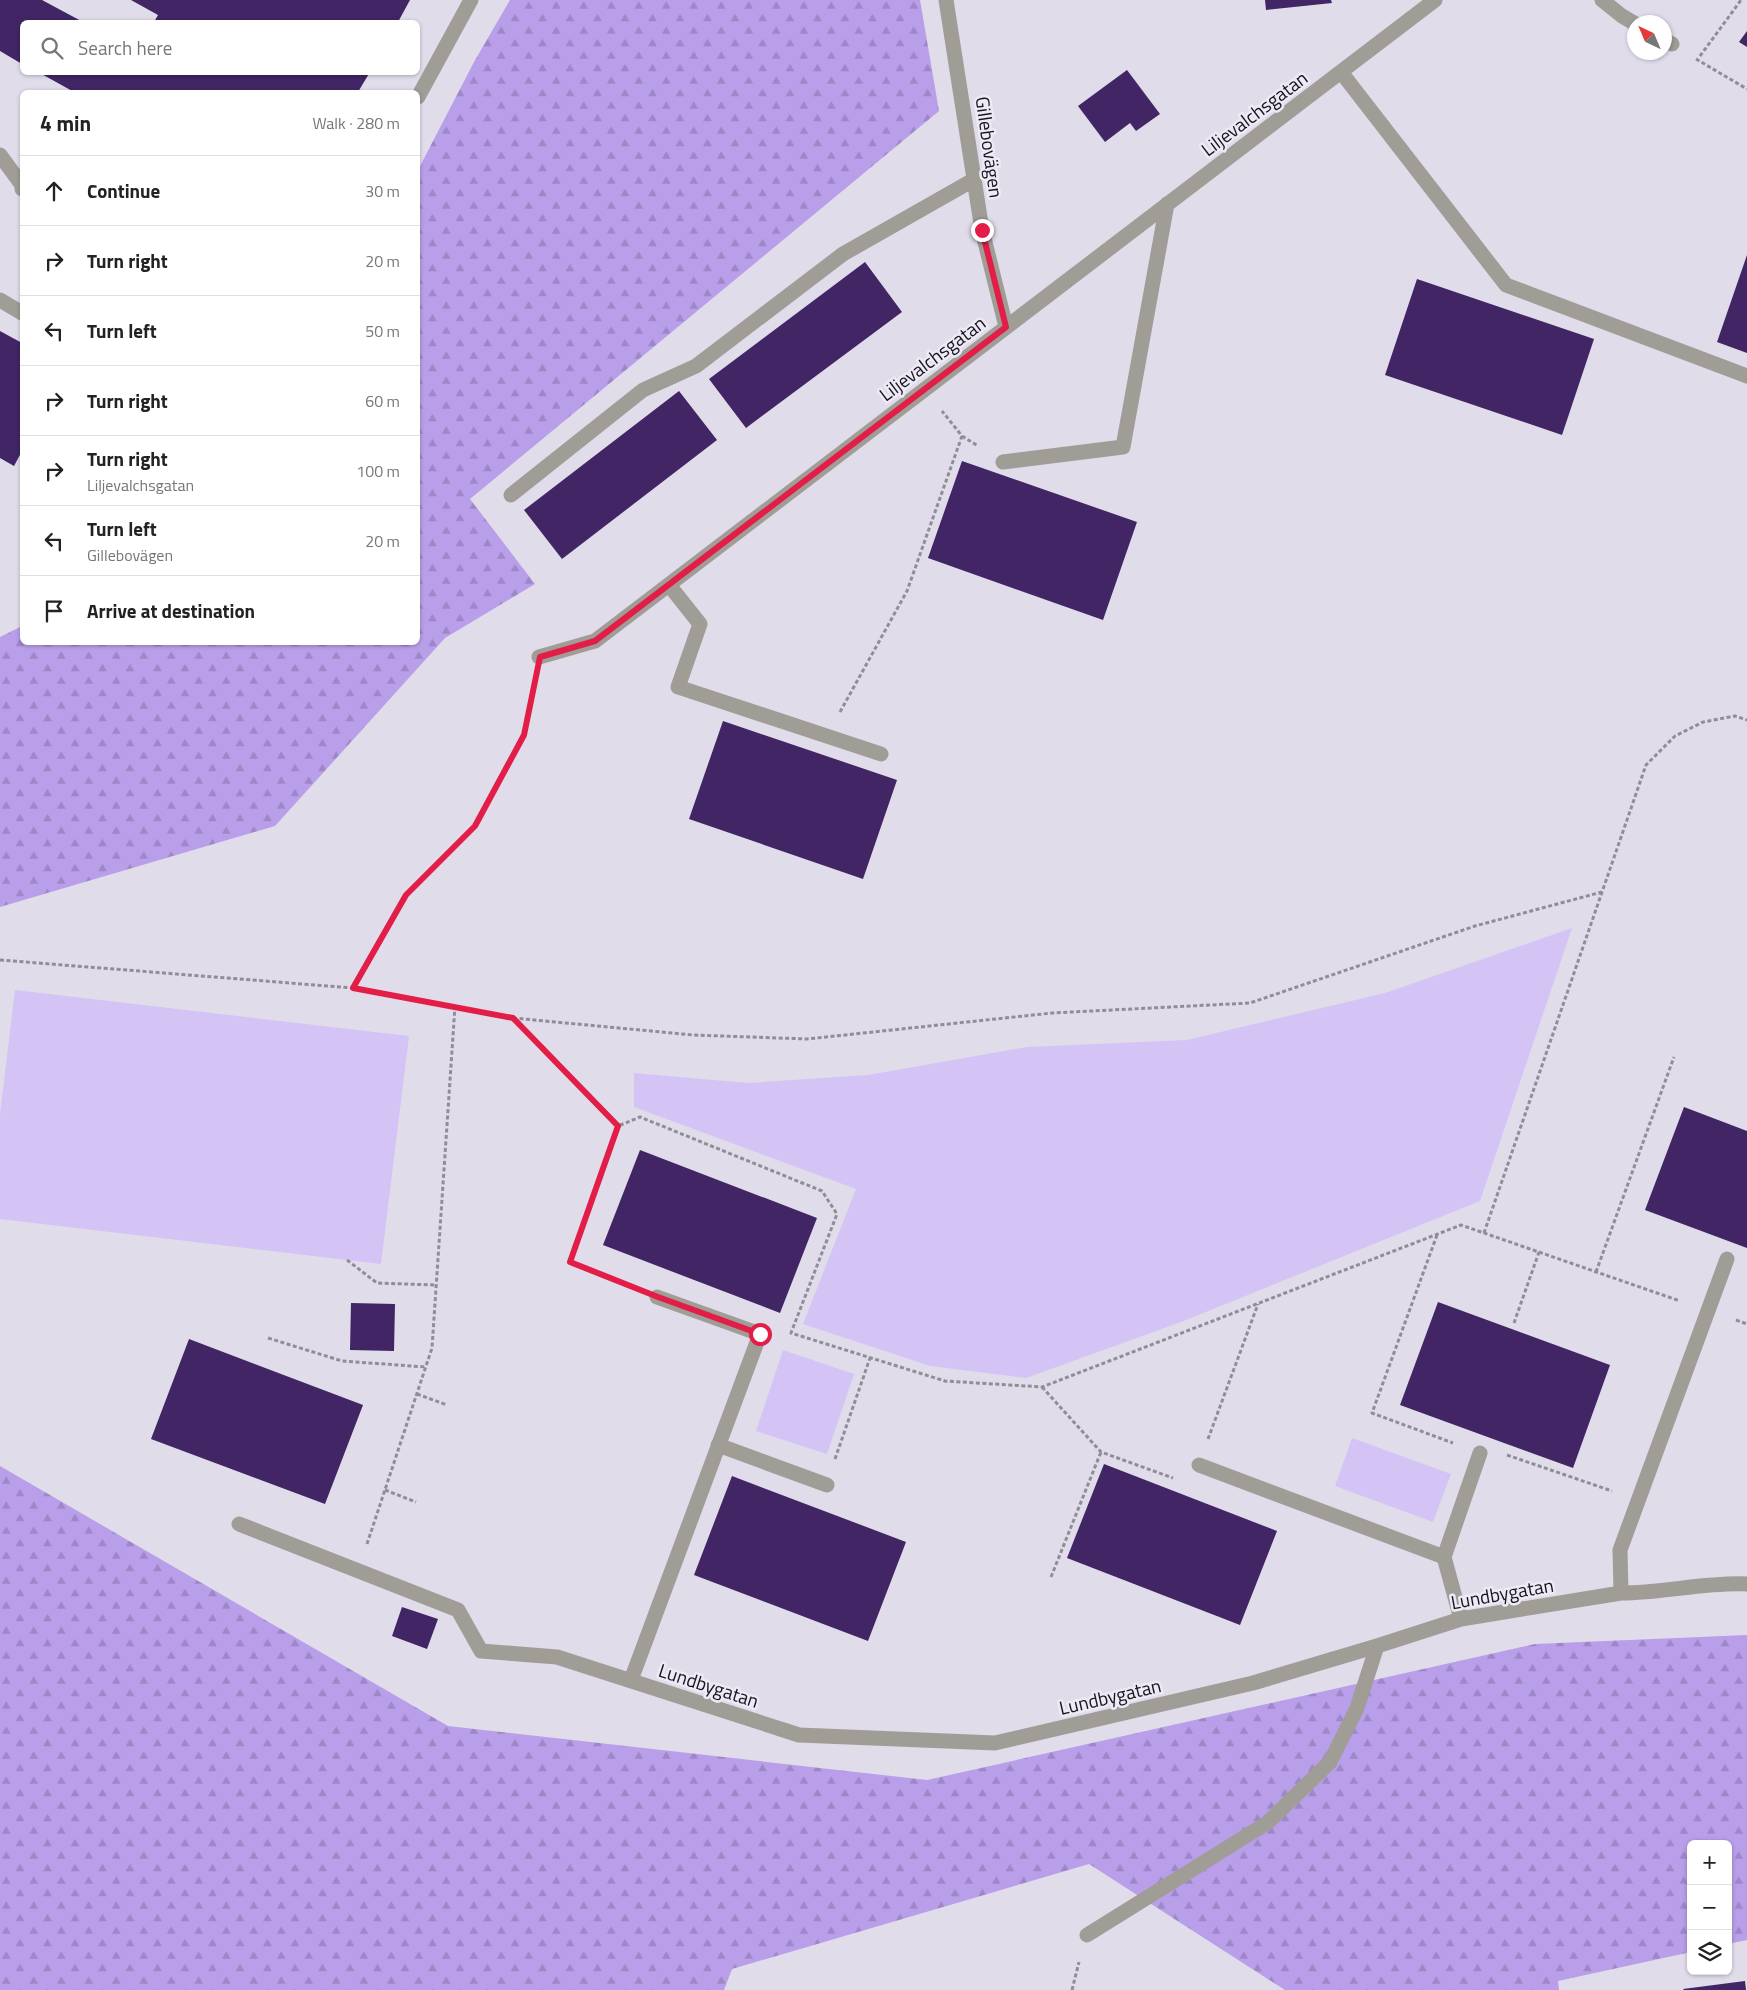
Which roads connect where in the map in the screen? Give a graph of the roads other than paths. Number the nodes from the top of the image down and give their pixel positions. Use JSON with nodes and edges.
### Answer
{"nodes":[{"id":1,"x":471,"y":0,"type":"edge"},
{"id":2,"x":946,"y":0,"type":"edge"},
{"id":3,"x":1435,"y":0,"type":"edge"},
{"id":4,"x":1602,"y":0,"type":"edge"},
{"id":5,"x":1627,"y":19,"type":"edge"},
{"id":6,"x":1341,"y":72,"type":"junction"},
{"id":7,"x":420,"y":93,"type":"edge"},
{"id":8,"x":0,"y":155,"type":"edge"},
{"id":9,"x":975,"y":179,"type":"junction"},
{"id":10,"x":20,"y":182,"type":"edge"},
{"id":11,"x":1167,"y":204,"type":"junction"},
{"id":12,"x":0,"y":300,"type":"edge"},
{"id":13,"x":20,"y":312,"type":"edge"},
{"id":14,"x":1006,"y":327,"type":"junction"},
{"id":15,"x":1747,"y":376,"type":"edge"},
{"id":16,"x":1003,"y":462,"type":"dead end"},
{"id":17,"x":511,"y":495,"type":"dead end"},
{"id":18,"x":669,"y":585,"type":"junction"},
{"id":19,"x":540,"y":657,"type":"road end"},
{"id":20,"x":881,"y":754,"type":"dead end"},
{"id":21,"x":1727,"y":1260,"type":"dead end"},
{"id":22,"x":658,"y":1297,"type":"road end"},
{"id":23,"x":718,"y":1445,"type":"junction"},
{"id":24,"x":1480,"y":1453,"type":"road end"},
{"id":25,"x":1199,"y":1465,"type":"road end"},
{"id":26,"x":827,"y":1485,"type":"road end"},
{"id":27,"x":239,"y":1524,"type":"dead end"},
{"id":28,"x":1444,"y":1557,"type":"junction"},
{"id":29,"x":1747,"y":1584,"type":"edge"},
{"id":30,"x":1621,"y":1593,"type":"junction"},
{"id":31,"x":1461,"y":1619,"type":"junction"},
{"id":32,"x":1377,"y":1646,"type":"junction"},
{"id":33,"x":631,"y":1680,"type":"junction"},
{"id":34,"x":1086,"y":1935,"type":"dead end"}],
"edges":[{"from":1,"to":7,"type":"street"},
{"from":2,"to":9,"type":"street","name":"Gillebovägen"},
{"from":3,"to":6,"type":"street","name":"Liljevalchsgatan"},
{"from":4,"to":5,"type":"street"},
{"from":6,"to":11,"type":"street","name":"Liljevalchsgatan"},
{"from":6,"to":15,"type":"street"},
{"from":8,"to":10,"type":"street"},
{"from":9,"to":14,"type":"street","name":"Gillebovägen"},
{"from":9,"to":17,"type":"street"},
{"from":11,"to":14,"type":"street","name":"Liljevalchsgatan"},
{"from":11,"to":16,"type":"street"},
{"from":12,"to":13,"type":"street"},
{"from":14,"to":18,"type":"street","name":"Liljevalchsgatan"},
{"from":18,"to":19,"type":"street","name":"Liljevalchsgatan"},
{"from":18,"to":20,"type":"street"},
{"from":21,"to":30,"type":"street"},
{"from":22,"to":23,"type":"street"},
{"from":23,"to":26,"type":"street"},
{"from":23,"to":33,"type":"street"},
{"from":24,"to":28,"type":"street"},
{"from":25,"to":28,"type":"street"},
{"from":27,"to":33,"type":"street","name":"Lundbygatan"},
{"from":28,"to":31,"type":"street"},
{"from":29,"to":30,"type":"street","name":"Lundbygatan"},
{"from":30,"to":31,"type":"street","name":"Lundbygatan"},
{"from":31,"to":32,"type":"street","name":"Lundbygatan"},
{"from":32,"to":33,"type":"street","name":"Lundbygatan"},
{"from":32,"to":34,"type":"street"}]}
